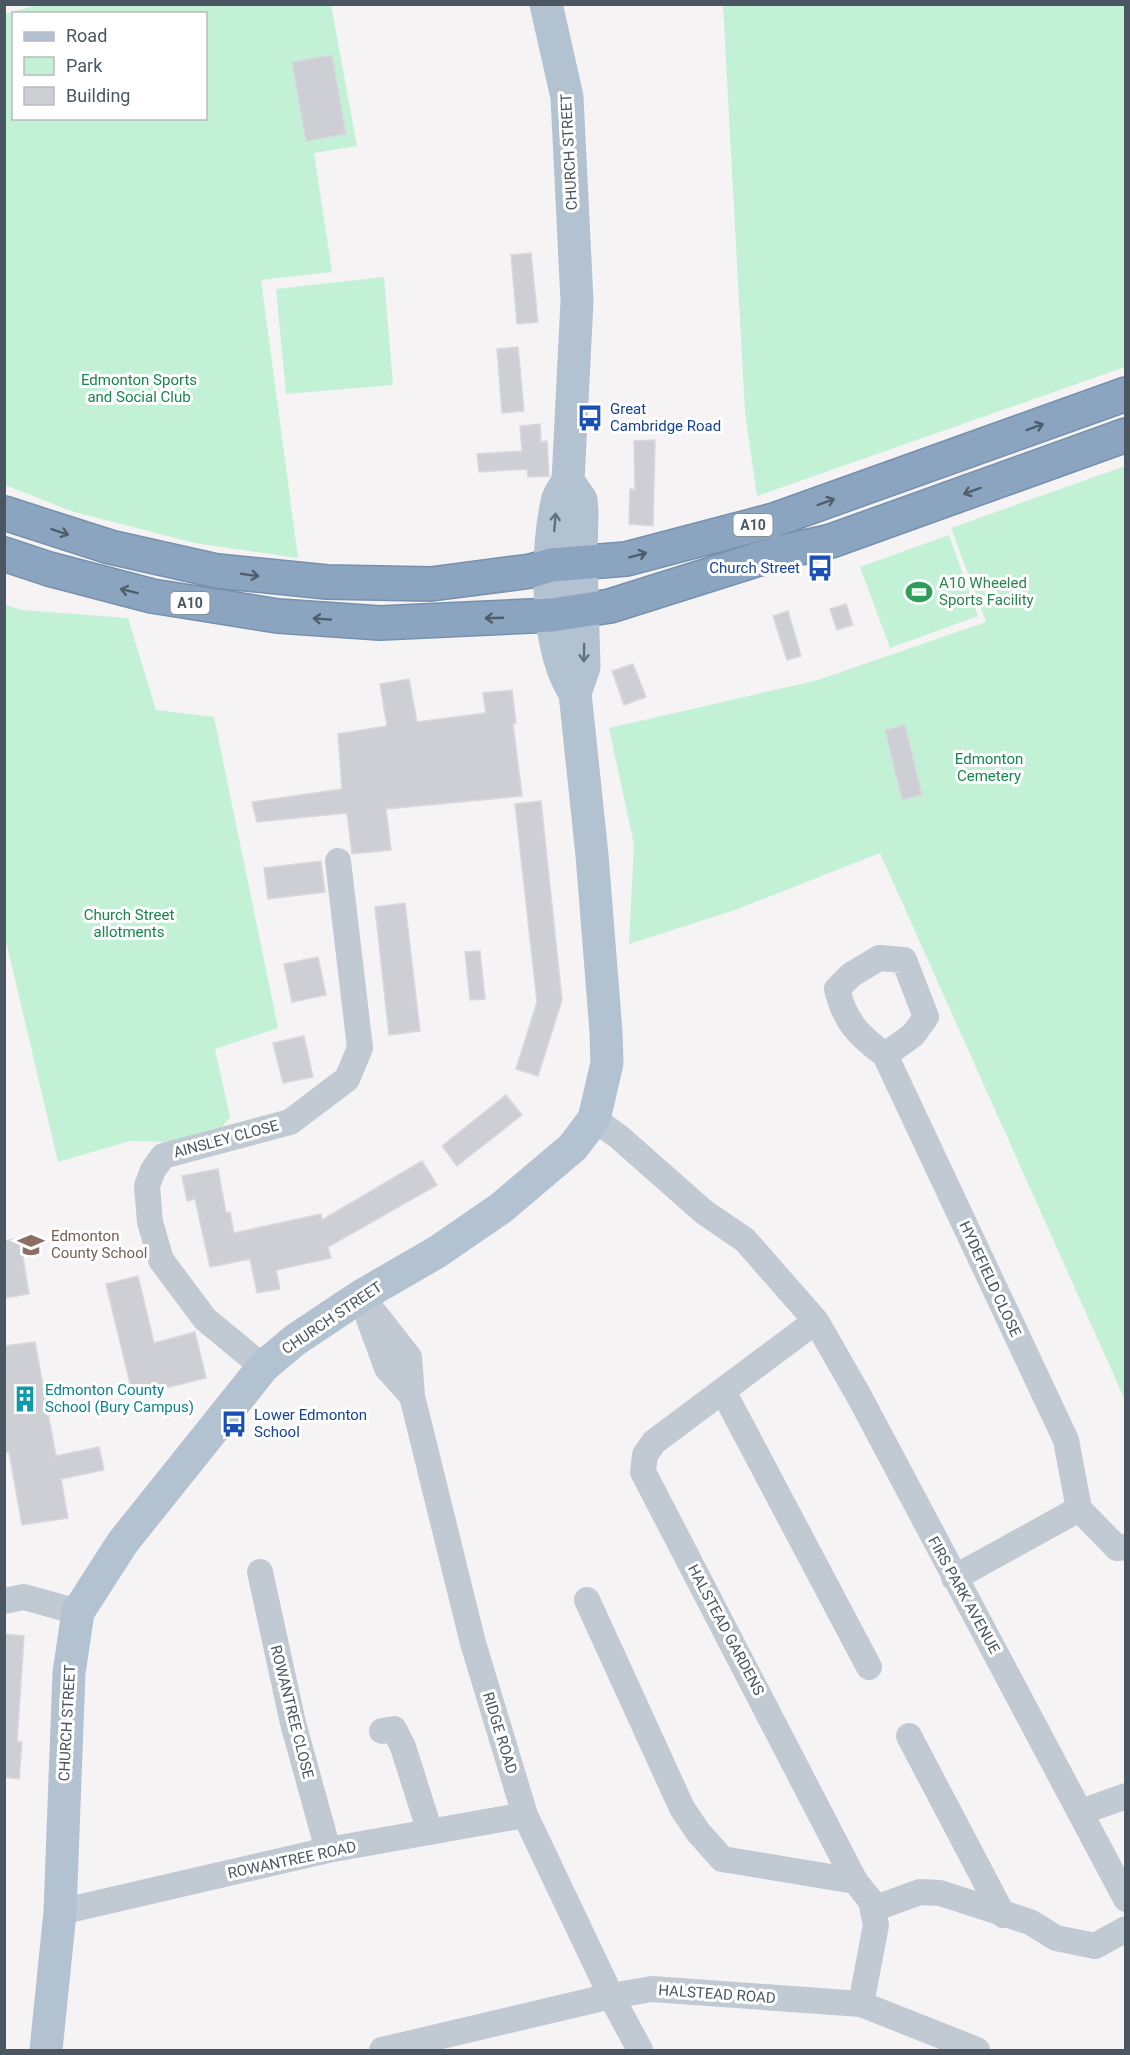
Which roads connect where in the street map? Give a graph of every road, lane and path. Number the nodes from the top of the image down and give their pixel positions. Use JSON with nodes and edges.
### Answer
{"nodes":[{"id":1,"x":546,"y":4,"type":"edge"},
{"id":2,"x":1125,"y":394,"type":"edge"},
{"id":3,"x":1125,"y":435,"type":"edge"},
{"id":4,"x":992,"y":442,"type":"junction"},
{"id":5,"x":1005,"y":478,"type":"junction"},
{"id":6,"x":4,"y":513,"type":"edge"},
{"id":7,"x":4,"y":554,"type":"edge"},
{"id":8,"x":566,"y":589,"type":"junction"},
{"id":9,"x":338,"y":861,"type":"dead end"},
{"id":10,"x":885,"y":1055,"type":"dead end"},
{"id":11,"x":594,"y":1119,"type":"junction"},
{"id":12,"x":361,"y":1296,"type":"junction"},
{"id":13,"x":816,"y":1321,"type":"junction"},
{"id":14,"x":263,"y":1367,"type":"junction"},
{"id":15,"x":723,"y":1391,"type":"junction"},
{"id":16,"x":1079,"y":1509,"type":"junction"},
{"id":17,"x":1125,"y":1547,"type":"edge"},
{"id":18,"x":260,"y":1572,"type":"dead end"},
{"id":19,"x":954,"y":1578,"type":"junction"},
{"id":20,"x":14,"y":1599,"type":"edge"},
{"id":21,"x":587,"y":1600,"type":"dead end"},
{"id":22,"x":78,"y":1612,"type":"junction"},
{"id":23,"x":869,"y":1667,"type":"dead end"},
{"id":24,"x":382,"y":1731,"type":"dead end"},
{"id":25,"x":909,"y":1736,"type":"dead end"},
{"id":26,"x":1125,"y":1796,"type":"edge"},
{"id":27,"x":1081,"y":1812,"type":"junction"},
{"id":28,"x":525,"y":1815,"type":"junction"},
{"id":29,"x":430,"y":1832,"type":"junction"},
{"id":30,"x":328,"y":1850,"type":"junction"},
{"id":31,"x":855,"y":1881,"type":"junction"},
{"id":32,"x":1125,"y":1899,"type":"edge"},
{"id":33,"x":873,"y":1909,"type":"junction"},
{"id":34,"x":60,"y":1912,"type":"junction"},
{"id":35,"x":1003,"y":1915,"type":"junction"},
{"id":36,"x":1125,"y":1929,"type":"edge"},
{"id":37,"x":610,"y":1996,"type":"junction"},
{"id":38,"x":861,"y":2004,"type":"junction"},
{"id":39,"x":46,"y":2050,"type":"edge"},
{"id":40,"x":382,"y":2050,"type":"edge"},
{"id":41,"x":640,"y":2050,"type":"edge"},
{"id":42,"x":977,"y":2050,"type":"edge"}],
"edges":[{"from":1,"to":8,"type":"main road","name":"CHURCH STREET"},
{"from":4,"to":2,"type":"highway","number":"A10","one_way":true},
{"from":3,"to":5,"type":"highway","number":"A10"},
{"from":4,"to":5,"type":"highway"},
{"from":8,"to":4,"type":"highway","number":"A10","one_way":true},
{"from":5,"to":8,"type":"highway","number":"A10","one_way":true},
{"from":6,"to":8,"type":"highway","number":"A10","one_way":true},
{"from":8,"to":7,"type":"highway","number":"A10","one_way":true},
{"from":8,"to":11,"type":"main road","name":"CHURCH STREET"},
{"from":9,"to":14,"type":"street","name":"AINSLEY CLOSE"},
{"from":10,"to":16,"type":"street","name":"HYDEFIELD CLOSE"},
{"from":11,"to":12,"type":"main road","name":"CHURCH STREET"},
{"from":11,"to":13,"type":"street","name":"FIRS PARK AVENUE"},
{"from":12,"to":14,"type":"main road","name":"CHURCH STREET"},
{"from":12,"to":28,"type":"street","name":"RIDGE ROAD"},
{"from":13,"to":15,"type":"street","name":"HALSTEAD GARDENS"},
{"from":13,"to":19,"type":"street","name":"FIRS PARK AVENUE"},
{"from":14,"to":22,"type":"main road","name":"CHURCH STREET"},
{"from":15,"to":23,"type":"street"},
{"from":15,"to":31,"type":"street","name":"HALSTEAD GARDENS"},
{"from":16,"to":17,"type":"street"},
{"from":16,"to":19,"type":"street"},
{"from":18,"to":30,"type":"street","name":"ROWANTREE CLOSE"},
{"from":19,"to":27,"type":"street","name":"FIRS PARK AVENUE"},
{"from":20,"to":22,"type":"street"},
{"from":21,"to":31,"type":"street"},
{"from":22,"to":34,"type":"main road","name":"CHURCH STREET"},
{"from":24,"to":29,"type":"street"},
{"from":25,"to":35,"type":"street"},
{"from":26,"to":27,"type":"street"},
{"from":27,"to":32,"type":"street","name":"FIRS PARK AVENUE"},
{"from":28,"to":29,"type":"street","name":"ROWANTREE ROAD"},
{"from":28,"to":37,"type":"street","name":"RIDGE ROAD"},
{"from":29,"to":30,"type":"street","name":"ROWANTREE ROAD"},
{"from":30,"to":34,"type":"street","name":"ROWANTREE ROAD"},
{"from":31,"to":33,"type":"street","name":"HALSTEAD GARDENS"},
{"from":33,"to":35,"type":"street"},
{"from":33,"to":38,"type":"street"},
{"from":34,"to":39,"type":"main road","name":"CHURCH STREET"},
{"from":35,"to":36,"type":"street"},
{"from":37,"to":38,"type":"street","name":"HALSTEAD ROAD"},
{"from":37,"to":40,"type":"street","name":"HALSTEAD ROAD"},
{"from":37,"to":41,"type":"street","name":"RIDGE ROAD"},
{"from":38,"to":42,"type":"street","name":"HALSTEAD ROAD"}]}
